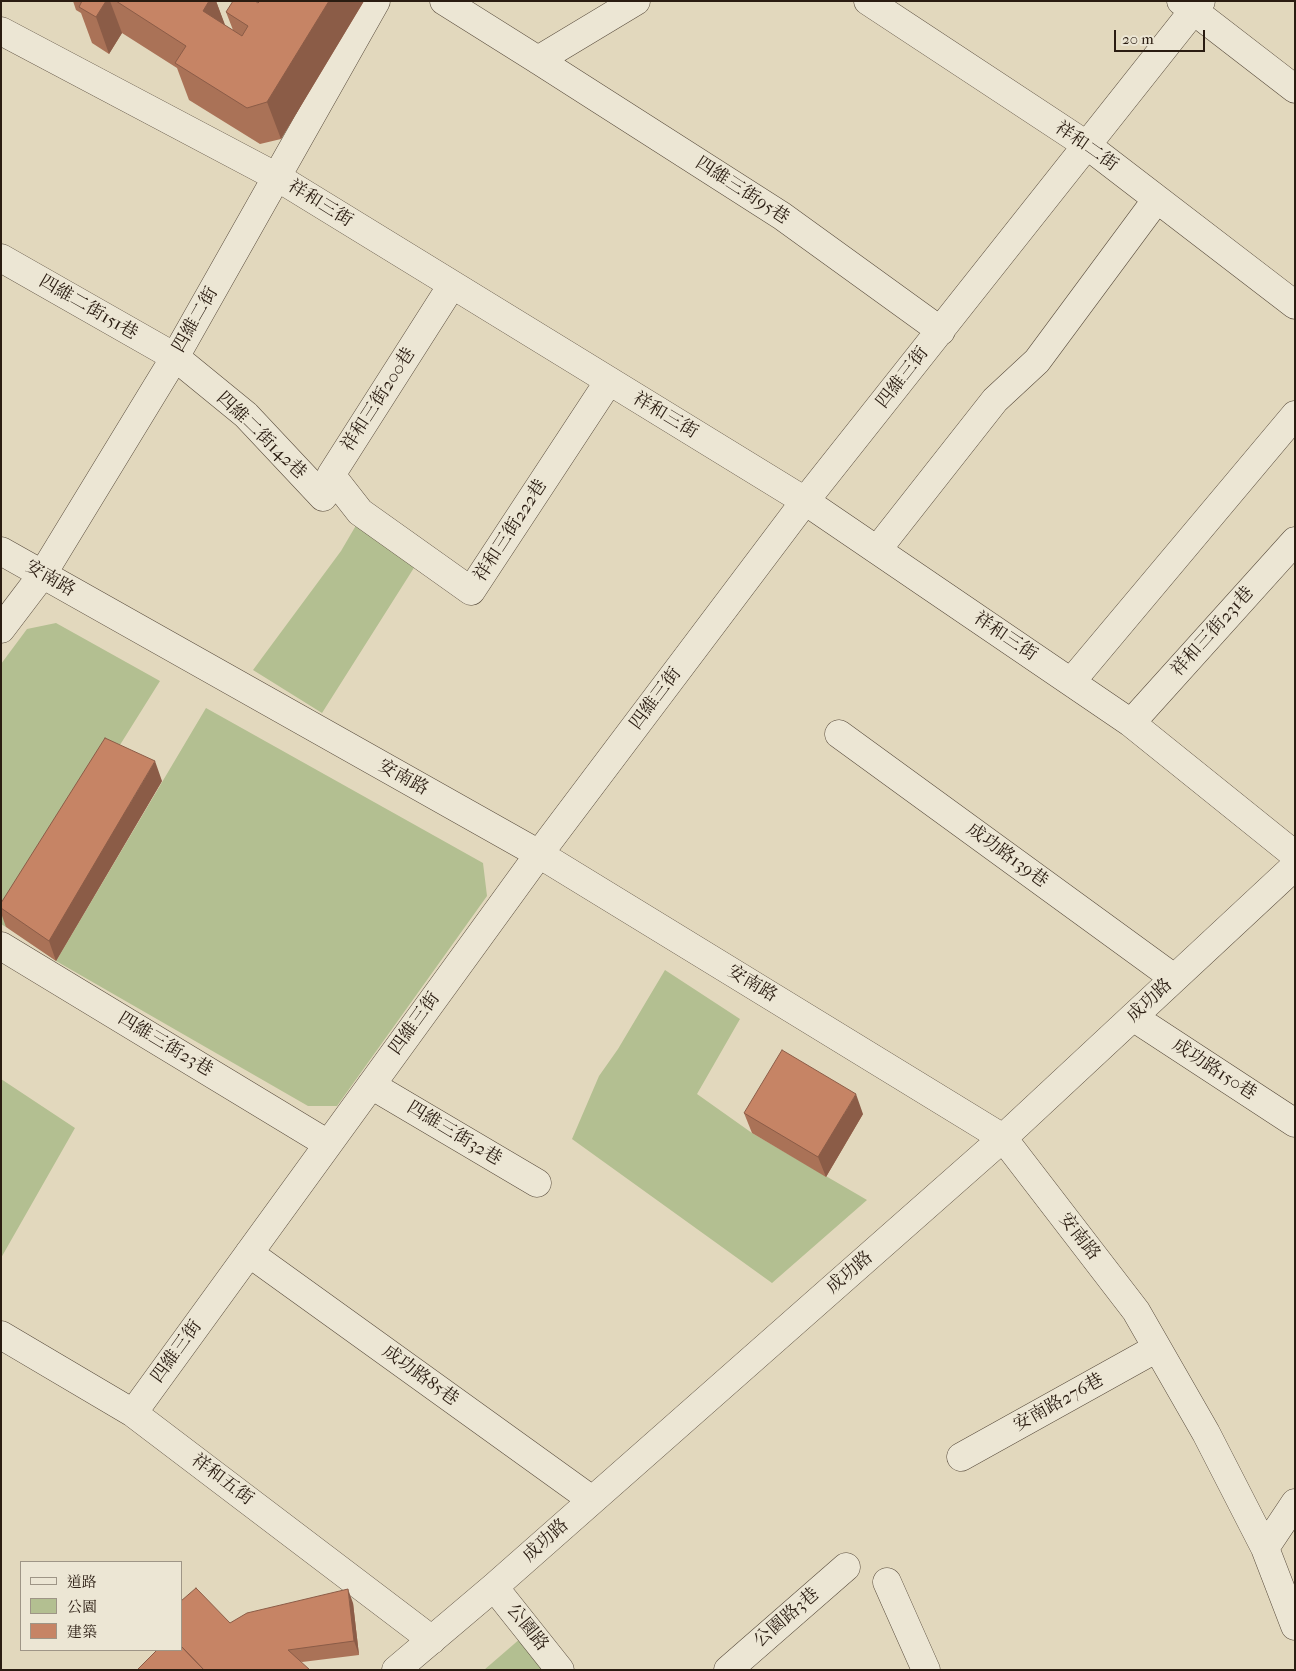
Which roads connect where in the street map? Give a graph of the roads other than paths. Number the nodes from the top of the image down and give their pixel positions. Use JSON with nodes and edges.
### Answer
{"nodes":[{"id":1,"x":376,"y":1,"type":"edge"},
{"id":2,"x":444,"y":1,"type":"edge"},
{"id":3,"x":636,"y":1,"type":"edge"},
{"id":4,"x":868,"y":1,"type":"edge"},
{"id":5,"x":1192,"y":5,"type":"edge"},
{"id":6,"x":1,"y":30,"type":"edge"},
{"id":7,"x":538,"y":60,"type":"junction"},
{"id":8,"x":1295,"y":89,"type":"edge"},
{"id":9,"x":1088,"y":146,"type":"junction"},
{"id":10,"x":277,"y":177,"type":"junction"},
{"id":11,"x":1157,"y":199,"type":"junction"},
{"id":12,"x":1,"y":258,"type":"edge"},
{"id":13,"x":452,"y":285,"type":"junction"},
{"id":14,"x":1295,"y":306,"type":"edge"},
{"id":15,"x":940,"y":331,"type":"junction"},
{"id":16,"x":175,"y":357,"type":"junction"},
{"id":17,"x":609,"y":381,"type":"junction"},
{"id":18,"x":1295,"y":415,"type":"edge"},
{"id":19,"x":323,"y":497,"type":"dead end"},
{"id":20,"x":805,"y":501,"type":"junction"},
{"id":21,"x":360,"y":512,"type":"joint"},
{"id":22,"x":1295,"y":541,"type":"edge"},
{"id":23,"x":876,"y":550,"type":"junction"},
{"id":24,"x":1,"y":551,"type":"edge"},
{"id":25,"x":42,"y":575,"type":"junction"},
{"id":26,"x":1,"y":629,"type":"edge"},
{"id":27,"x":1071,"y":682,"type":"junction"},
{"id":28,"x":1130,"y":723,"type":"junction"},
{"id":29,"x":839,"y":734,"type":"dead end"},
{"id":30,"x":539,"y":854,"type":"junction"},
{"id":31,"x":1295,"y":855,"type":"edge"},
{"id":32,"x":1295,"y":866,"type":"edge"},
{"id":33,"x":1,"y":946,"type":"edge"},
{"id":34,"x":1174,"y":978,"type":"junction"},
{"id":35,"x":1133,"y":1017,"type":"junction"},
{"id":36,"x":371,"y":1084,"type":"junction"},
{"id":37,"x":1295,"y":1123,"type":"edge"},
{"id":38,"x":1003,"y":1138,"type":"junction"},
{"id":39,"x":328,"y":1144,"type":"junction"},
{"id":40,"x":537,"y":1183,"type":"dead end"},
{"id":41,"x":249,"y":1253,"type":"junction"},
{"id":42,"x":1,"y":1335,"type":"edge"},
{"id":43,"x":1157,"y":1348,"type":"junction"},
{"id":44,"x":133,"y":1412,"type":"junction"},
{"id":45,"x":961,"y":1457,"type":"dead end"},
{"id":46,"x":592,"y":1500,"type":"junction"},
{"id":47,"x":1295,"y":1503,"type":"edge"},
{"id":48,"x":1265,"y":1548,"type":"junction"},
{"id":49,"x":846,"y":1567,"type":"dead end"},
{"id":50,"x":886,"y":1582,"type":"dead end"},
{"id":51,"x":494,"y":1587,"type":"junction"},
{"id":52,"x":1295,"y":1626,"type":"edge"},
{"id":53,"x":432,"y":1640,"type":"junction"},
{"id":54,"x":401,"y":1668,"type":"edge"},
{"id":55,"x":560,"y":1670,"type":"edge"},
{"id":56,"x":728,"y":1670,"type":"edge"},
{"id":57,"x":926,"y":1670,"type":"edge"}],
"edges":[{"from":1,"to":10,"type":"street","name":"四維二街"},
{"from":2,"to":7,"type":"street","name":"四維三街95巷"},
{"from":3,"to":7,"type":"street"},
{"from":4,"to":9,"type":"street","name":"祥和二街"},
{"from":5,"to":8,"type":"street"},
{"from":5,"to":9,"type":"street","name":"四維三街"},
{"from":6,"to":10,"type":"street","name":"祥和三街"},
{"from":7,"to":15,"type":"street","name":"四維三街95巷"},
{"from":9,"to":11,"type":"street","name":"祥和二街"},
{"from":9,"to":15,"type":"street","name":"四維三街"},
{"from":10,"to":13,"type":"street","name":"祥和三街"},
{"from":10,"to":16,"type":"street","name":"四維二街"},
{"from":11,"to":14,"type":"street","name":"祥和二街"},
{"from":11,"to":23,"type":"street"},
{"from":12,"to":16,"type":"street","name":"四維二街151巷"},
{"from":13,"to":17,"type":"street","name":"祥和三街"},
{"from":13,"to":21,"type":"street","name":"祥和三街200巷"},
{"from":15,"to":20,"type":"street","name":"四維三街"},
{"from":16,"to":19,"type":"street","name":"四維二街142巷"},
{"from":16,"to":25,"type":"street","name":"四維二街"},
{"from":17,"to":20,"type":"street","name":"祥和三街"},
{"from":17,"to":21,"type":"street","name":"祥和三街222巷"},
{"from":18,"to":27,"type":"street"},
{"from":20,"to":23,"type":"street","name":"祥和三街"},
{"from":20,"to":30,"type":"street","name":"四維三街"},
{"from":22,"to":28,"type":"street","name":"祥和三街231巷"},
{"from":23,"to":27,"type":"street","name":"祥和三街"},
{"from":24,"to":25,"type":"street","name":"安南路"},
{"from":25,"to":26,"type":"street","name":"四維二街"},
{"from":25,"to":30,"type":"street","name":"安南路"},
{"from":27,"to":28,"type":"street","name":"祥和三街"},
{"from":28,"to":31,"type":"street","name":"祥和三街"},
{"from":29,"to":34,"type":"street","name":"成功路139巷"},
{"from":30,"to":36,"type":"street","name":"四維三街"},
{"from":30,"to":38,"type":"street","name":"安南路"},
{"from":32,"to":34,"type":"street","name":"成功路"},
{"from":33,"to":39,"type":"street","name":"四維三街23巷"},
{"from":34,"to":35,"type":"street","name":"成功路"},
{"from":35,"to":37,"type":"street","name":"成功路150巷"},
{"from":35,"to":38,"type":"street","name":"成功路"},
{"from":36,"to":39,"type":"street","name":"四維三街"},
{"from":36,"to":40,"type":"street","name":"四維三街32巷"},
{"from":38,"to":43,"type":"street","name":"安南路"},
{"from":38,"to":46,"type":"street","name":"成功路"},
{"from":39,"to":41,"type":"street","name":"四維三街"},
{"from":41,"to":44,"type":"street","name":"四維三街"},
{"from":41,"to":46,"type":"street","name":"成功路85巷"},
{"from":42,"to":44,"type":"street","name":"祥和五街"},
{"from":43,"to":45,"type":"street","name":"安南路276巷"},
{"from":43,"to":48,"type":"street","name":"安南路"},
{"from":44,"to":53,"type":"street","name":"祥和五街"},
{"from":46,"to":51,"type":"street","name":"成功路"},
{"from":47,"to":48,"type":"street"},
{"from":48,"to":52,"type":"street","name":"安南路"},
{"from":49,"to":56,"type":"street","name":"公園路3巷"},
{"from":50,"to":57,"type":"street"},
{"from":51,"to":53,"type":"street","name":"成功路"},
{"from":51,"to":55,"type":"street","name":"公園路"},
{"from":53,"to":54,"type":"street","name":"成功路"}]}
